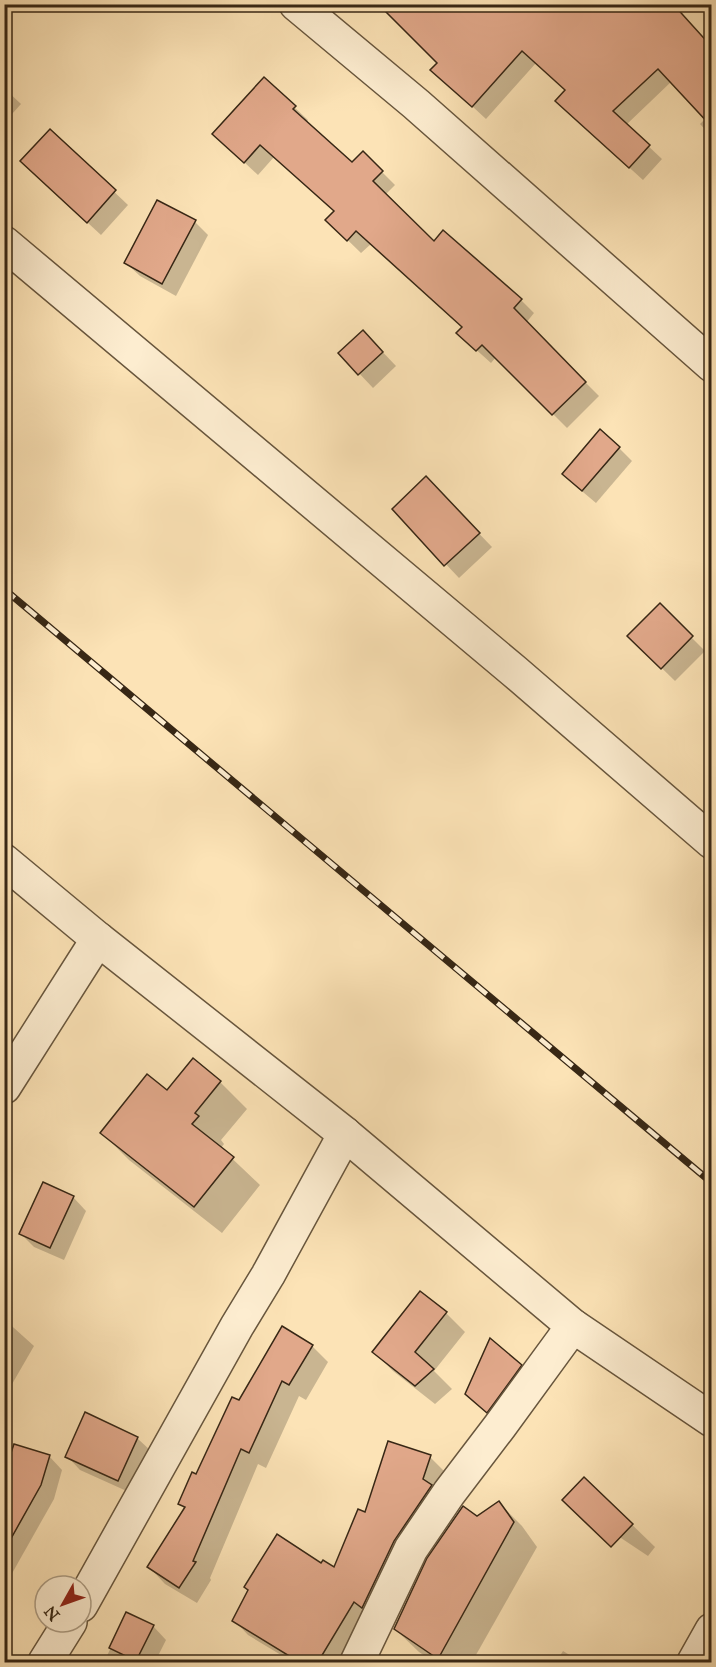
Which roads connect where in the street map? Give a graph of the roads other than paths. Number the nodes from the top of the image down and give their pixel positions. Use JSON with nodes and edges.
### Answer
{"nodes":[{"id":1,"x":296,"y":4,"type":"edge"},
{"id":2,"x":4,"y":243,"type":"edge"},
{"id":3,"x":711,"y":365,"type":"edge"},
{"id":4,"x":711,"y":842,"type":"edge"},
{"id":5,"x":4,"y":861,"type":"edge"},
{"id":6,"x":98,"y":939,"type":"junction"},
{"id":7,"x":4,"y":1087,"type":"edge"},
{"id":8,"x":345,"y":1134,"type":"junction"},
{"id":9,"x":573,"y":1326,"type":"junction"},
{"id":10,"x":711,"y":1420,"type":"edge"},
{"id":11,"x":93,"y":1584,"type":"edge"},
{"id":12,"x":711,"y":1630,"type":"edge"},
{"id":13,"x":62,"y":1634,"type":"edge"},
{"id":14,"x":45,"y":1662,"type":"edge"},
{"id":15,"x":357,"y":1662,"type":"edge"},
{"id":16,"x":694,"y":1662,"type":"edge"}],
"edges":[{"from":1,"to":3,"type":"street"},
{"from":2,"to":4,"type":"street"},
{"from":5,"to":6,"type":"street"},
{"from":6,"to":7,"type":"street"},
{"from":6,"to":8,"type":"street"},
{"from":8,"to":9,"type":"street"},
{"from":8,"to":11,"type":"street"},
{"from":9,"to":10,"type":"street"},
{"from":9,"to":15,"type":"street"},
{"from":12,"to":16,"type":"street"},
{"from":13,"to":14,"type":"street"}]}
